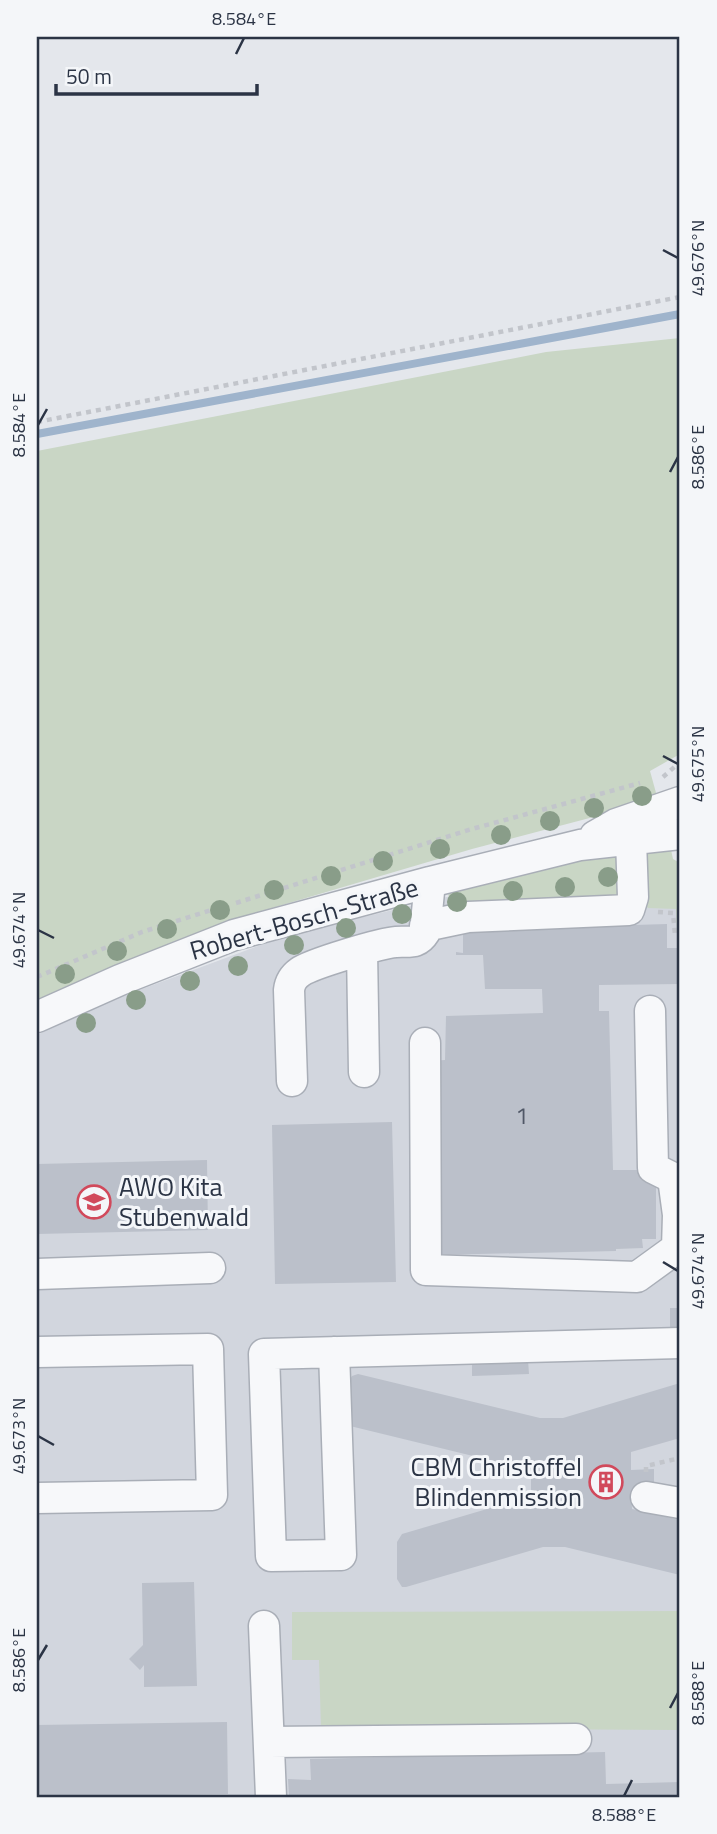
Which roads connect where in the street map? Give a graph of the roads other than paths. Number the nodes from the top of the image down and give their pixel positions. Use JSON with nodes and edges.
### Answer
{"nodes":[{"id":1,"x":680,"y":802,"type":"edge"},
{"id":2,"x":680,"y":834,"type":"edge"},
{"id":3,"x":631,"y":840,"type":"junction"},
{"id":4,"x":580,"y":845,"type":"junction"},
{"id":5,"x":429,"y":883,"type":"junction"},
{"id":6,"x":425,"y":926,"type":"junction"},
{"id":7,"x":362,"y":950,"type":"junction"},
{"id":8,"x":650,"y":1011,"type":"dead end"},
{"id":9,"x":37,"y":1017,"type":"edge"},
{"id":10,"x":425,"y":1043,"type":"dead end"},
{"id":11,"x":365,"y":1072,"type":"dead end"},
{"id":12,"x":292,"y":1080,"type":"dead end"},
{"id":13,"x":679,"y":1215,"type":"edge"},
{"id":14,"x":210,"y":1268,"type":"dead end"},
{"id":15,"x":37,"y":1274,"type":"edge"},
{"id":16,"x":680,"y":1342,"type":"edge"},
{"id":17,"x":37,"y":1352,"type":"edge"},
{"id":18,"x":334,"y":1352,"type":"junction"},
{"id":19,"x":646,"y":1497,"type":"dead end"},
{"id":20,"x":37,"y":1498,"type":"edge"},
{"id":21,"x":680,"y":1503,"type":"edge"},
{"id":22,"x":264,"y":1626,"type":"dead end"},
{"id":23,"x":576,"y":1739,"type":"dead end"},
{"id":24,"x":269,"y":1742,"type":"junction"},
{"id":25,"x":271,"y":1797,"type":"edge"}],
"edges":[{"from":1,"to":4,"type":"street","name":"Robert-Bosch-Straße"},
{"from":2,"to":3,"type":"street","name":"Robert-Bosch-Straße"},
{"from":3,"to":4,"type":"street","name":"Robert-Bosch-Straße"},
{"from":3,"to":6,"type":"street"},
{"from":4,"to":5,"type":"street","name":"Robert-Bosch-Straße"},
{"from":5,"to":6,"type":"street"},
{"from":5,"to":9,"type":"street","name":"Robert-Bosch-Straße"},
{"from":6,"to":7,"type":"street"},
{"from":7,"to":11,"type":"street"},
{"from":7,"to":12,"type":"street"},
{"from":8,"to":13,"type":"street"},
{"from":10,"to":13,"type":"street"},
{"from":14,"to":15,"type":"street"},
{"from":16,"to":18,"type":"street"},
{"from":17,"to":20,"type":"street"},
{"from":18,"to":18,"type":"street"},
{"from":19,"to":21,"type":"street"},
{"from":22,"to":24,"type":"street"},
{"from":23,"to":24,"type":"street"},
{"from":24,"to":25,"type":"street"}]}
